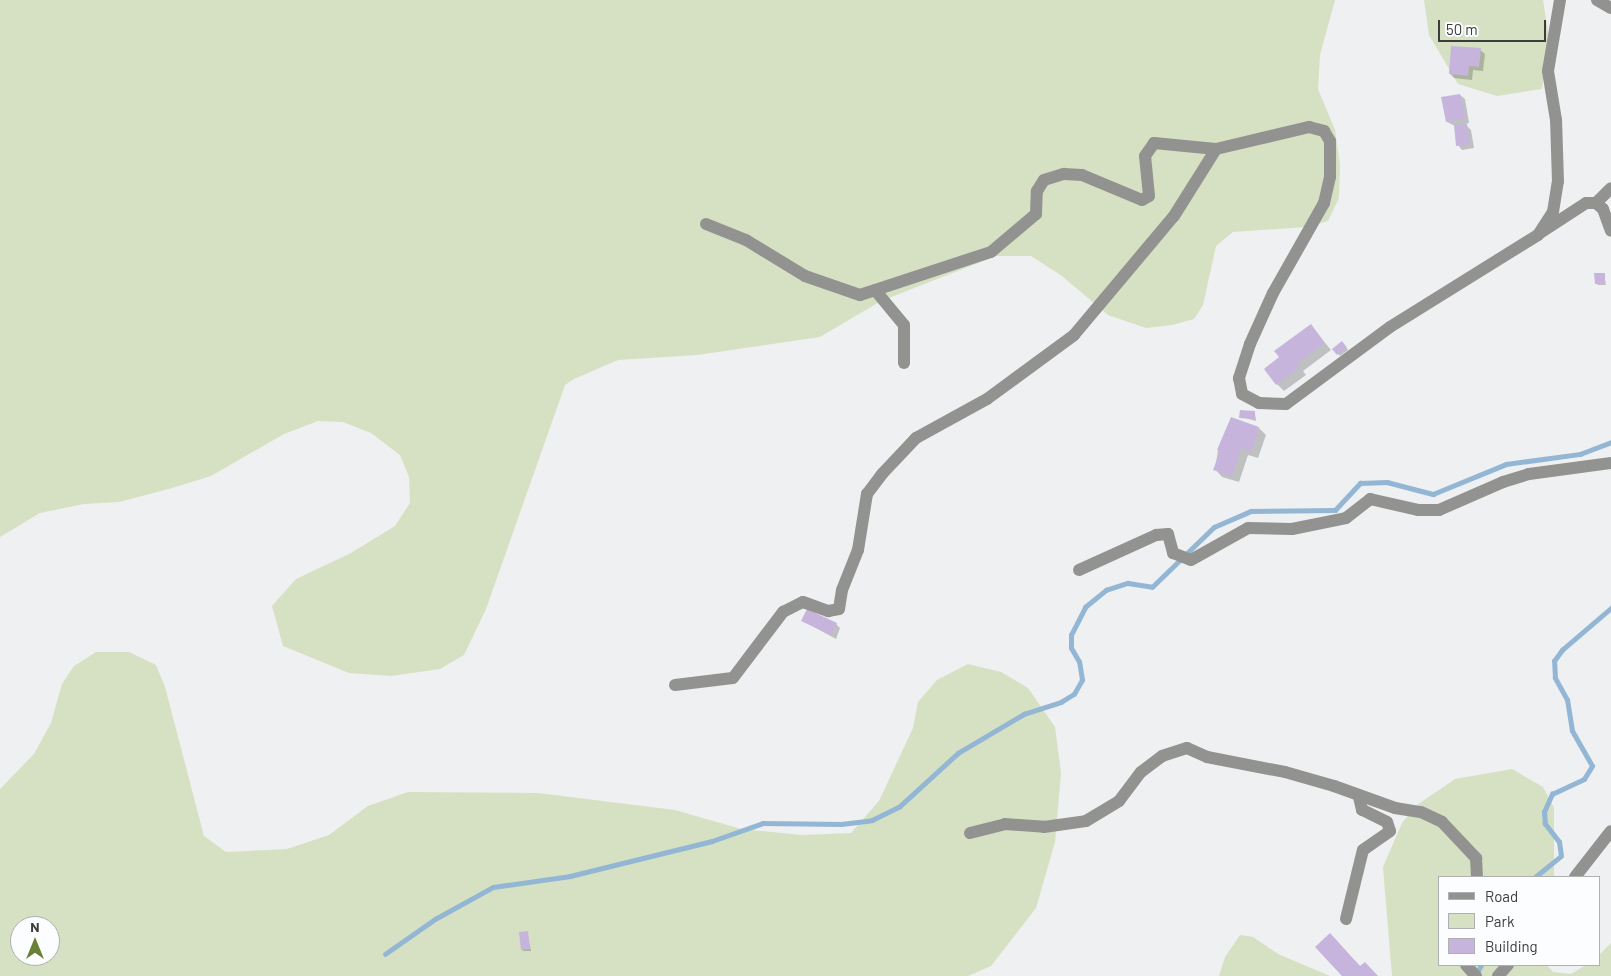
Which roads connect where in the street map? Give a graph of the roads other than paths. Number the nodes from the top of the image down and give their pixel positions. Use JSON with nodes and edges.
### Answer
{"nodes":[{"id":1,"x":1560,"y":0,"type":"edge"},
{"id":2,"x":1597,"y":0,"type":"edge"},
{"id":3,"x":1611,"y":8,"type":"edge"},
{"id":4,"x":1216,"y":149,"type":"junction"},
{"id":5,"x":1611,"y":188,"type":"edge"},
{"id":6,"x":1596,"y":203,"type":"junction"},
{"id":7,"x":706,"y":224,"type":"dead end"},
{"id":8,"x":1611,"y":232,"type":"edge"},
{"id":9,"x":1538,"y":235,"type":"junction"},
{"id":10,"x":875,"y":290,"type":"junction"},
{"id":11,"x":904,"y":363,"type":"dead end"},
{"id":12,"x":1611,"y":462,"type":"edge"},
{"id":13,"x":1079,"y":570,"type":"dead end"},
{"id":14,"x":675,"y":686,"type":"dead end"},
{"id":15,"x":1359,"y":797,"type":"junction"},
{"id":16,"x":1611,"y":831,"type":"edge"},
{"id":17,"x":970,"y":833,"type":"dead end"},
{"id":18,"x":1477,"y":876,"type":"edge"},
{"id":19,"x":1576,"y":876,"type":"edge"},
{"id":20,"x":1346,"y":919,"type":"dead end"},
{"id":21,"x":1507,"y":966,"type":"edge"},
{"id":22,"x":1498,"y":976,"type":"edge"}],
"edges":[{"from":1,"to":9,"type":"street"},
{"from":2,"to":3,"type":"street"},
{"from":4,"to":9,"type":"street"},
{"from":4,"to":10,"type":"street"},
{"from":4,"to":14,"type":"street"},
{"from":5,"to":6,"type":"street"},
{"from":6,"to":8,"type":"street"},
{"from":6,"to":9,"type":"street"},
{"from":7,"to":10,"type":"street"},
{"from":10,"to":11,"type":"street"},
{"from":12,"to":13,"type":"street"},
{"from":15,"to":17,"type":"street"},
{"from":15,"to":18,"type":"street"},
{"from":15,"to":20,"type":"street"},
{"from":16,"to":19,"type":"street"},
{"from":21,"to":22,"type":"street"}]}
